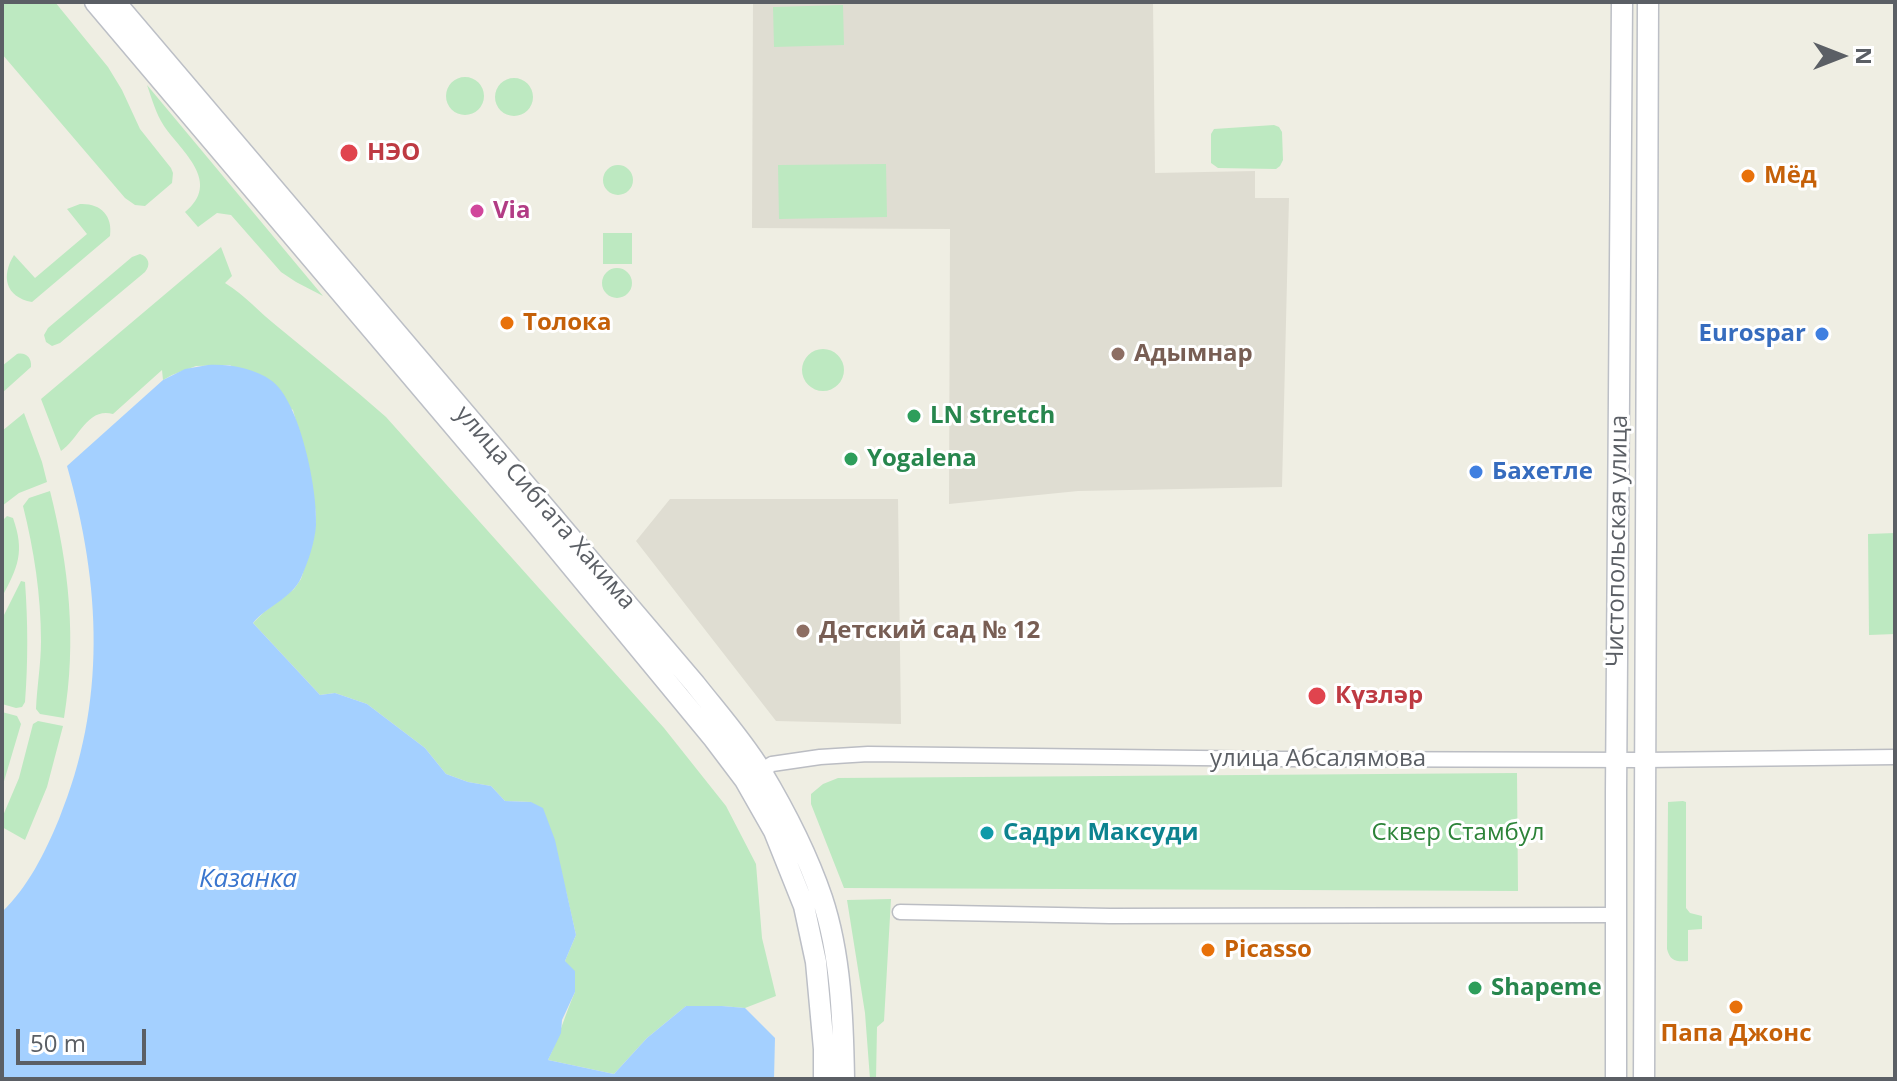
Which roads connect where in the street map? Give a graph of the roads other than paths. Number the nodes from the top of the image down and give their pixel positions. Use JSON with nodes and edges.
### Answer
{"nodes":[{"id":1,"x":95,"y":2,"type":"edge"},
{"id":2,"x":115,"y":2,"type":"edge"},
{"id":3,"x":1622,"y":2,"type":"edge"},
{"id":4,"x":1648,"y":2,"type":"edge"},
{"id":5,"x":1895,"y":757,"type":"edge"},
{"id":6,"x":1616,"y":760,"type":"junction"},
{"id":7,"x":1645,"y":760,"type":"junction"},
{"id":8,"x":753,"y":776,"type":"junction"},
{"id":9,"x":900,"y":912,"type":"dead end"},
{"id":10,"x":1616,"y":915,"type":"junction"},
{"id":11,"x":824,"y":1079,"type":"edge"},
{"id":12,"x":844,"y":1079,"type":"edge"},
{"id":13,"x":1616,"y":1079,"type":"edge"},
{"id":14,"x":1644,"y":1079,"type":"edge"}],
"edges":[{"from":1,"to":8,"type":"main road","name":"улица Сибгата Хакима"},
{"from":2,"to":8,"type":"main road","name":"улица Сибгата Хакима"},
{"from":3,"to":6,"type":"main road","name":"Чистопольская улица"},
{"from":4,"to":7,"type":"main road","name":"Чистопольская улица"},
{"from":5,"to":7,"type":"street","name":"улица Абсалямова"},
{"from":6,"to":7,"type":"street","name":"улица Абсалямова"},
{"from":6,"to":8,"type":"street","name":"улица Абсалямова"},
{"from":6,"to":10,"type":"main road","name":"Чистопольская улица"},
{"from":7,"to":14,"type":"main road","name":"Чистопольская улица"},
{"from":8,"to":11,"type":"main road","name":"улица Сибгата Хакима"},
{"from":8,"to":12,"type":"main road","name":"улица Сибгата Хакима"},
{"from":9,"to":10,"type":"street"},
{"from":10,"to":13,"type":"main road","name":"Чистопольская улица"}]}
